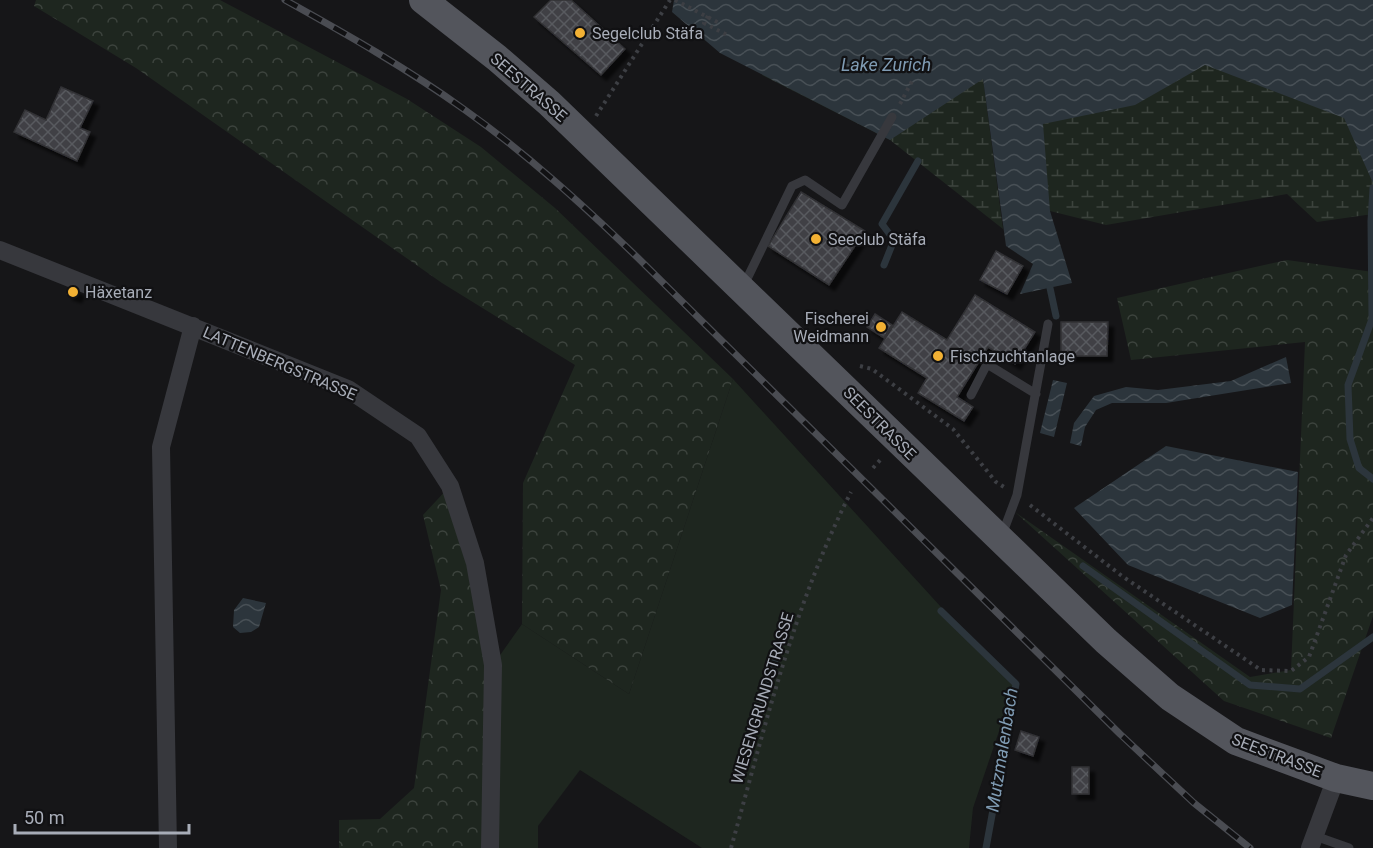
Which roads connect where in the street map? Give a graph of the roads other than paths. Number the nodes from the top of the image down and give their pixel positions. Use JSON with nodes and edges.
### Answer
{"nodes":[{"id":1,"x":423,"y":0,"type":"edge"},
{"id":2,"x":892,"y":117,"type":"road end"},
{"id":3,"x":0,"y":250,"type":"edge"},
{"id":4,"x":743,"y":289,"type":"junction"},
{"id":5,"x":1048,"y":324,"type":"dead end"},
{"id":6,"x":193,"y":326,"type":"junction"},
{"id":7,"x":1036,"y":394,"type":"junction"},
{"id":8,"x":971,"y":395,"type":"dead end"},
{"id":9,"x":1000,"y":539,"type":"junction"},
{"id":10,"x":1336,"y":778,"type":"junction"},
{"id":11,"x":1373,"y":786,"type":"edge"},
{"id":12,"x":1312,"y":842,"type":"edge"},
{"id":13,"x":168,"y":848,"type":"edge"},
{"id":14,"x":490,"y":848,"type":"edge"},
{"id":15,"x":1349,"y":848,"type":"edge"}],
"edges":[{"from":1,"to":4,"type":"main road","name":"SEESTRASSE"},
{"from":2,"to":4,"type":"lane"},
{"from":3,"to":6,"type":"street"},
{"from":4,"to":9,"type":"main road","name":"SEESTRASSE"},
{"from":5,"to":7,"type":"lane"},
{"from":6,"to":13,"type":"street","name":"LATTENBERGSTRASSE"},
{"from":6,"to":14,"type":"street","name":"LATTENBERGSTRASSE"},
{"from":7,"to":8,"type":"lane"},
{"from":7,"to":9,"type":"lane"},
{"from":9,"to":10,"type":"main road","name":"SEESTRASSE"},
{"from":10,"to":11,"type":"main road","name":"SEESTRASSE"},
{"from":10,"to":12,"type":"street"},
{"from":12,"to":15,"type":"lane"}]}
